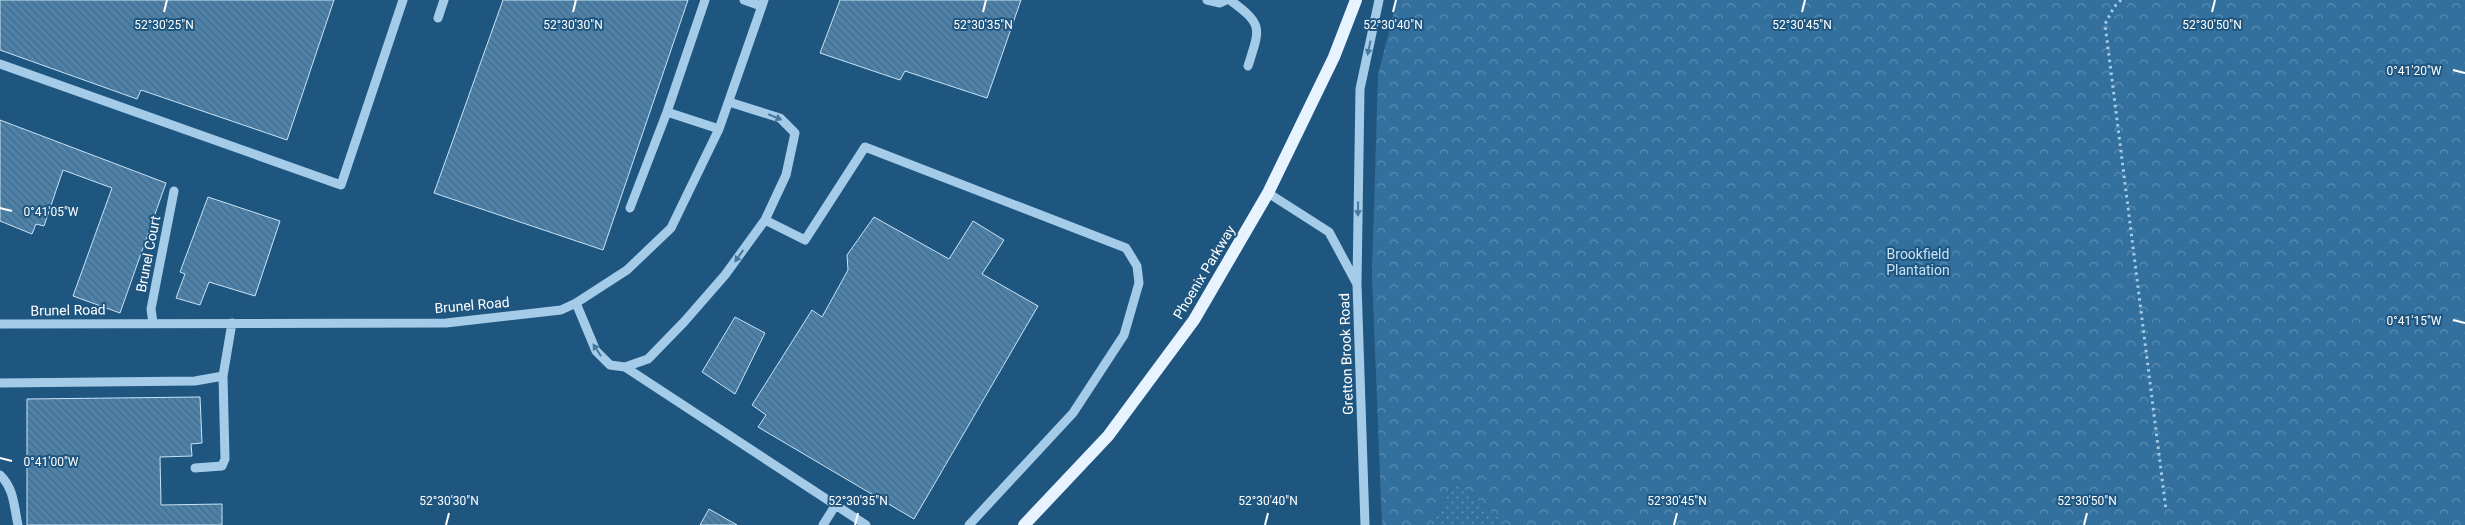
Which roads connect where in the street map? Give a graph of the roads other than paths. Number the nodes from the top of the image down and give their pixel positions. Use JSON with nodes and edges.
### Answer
{"nodes":[{"id":1,"x":403,"y":0,"type":"edge"},
{"id":2,"x":444,"y":0,"type":"edge"},
{"id":3,"x":705,"y":0,"type":"edge"},
{"id":4,"x":744,"y":0,"type":"edge"},
{"id":5,"x":1207,"y":0,"type":"edge"},
{"id":6,"x":1226,"y":0,"type":"edge"},
{"id":7,"x":1230,"y":0,"type":"edge"},
{"id":8,"x":1356,"y":0,"type":"edge"},
{"id":9,"x":1379,"y":0,"type":"edge"},
{"id":10,"x":763,"y":3,"type":"edge"},
{"id":11,"x":438,"y":18,"type":"dead end"},
{"id":12,"x":0,"y":64,"type":"edge"},
{"id":13,"x":1248,"y":66,"type":"dead end"},
{"id":14,"x":729,"y":102,"type":"junction"},
{"id":15,"x":667,"y":112,"type":"junction"},
{"id":16,"x":719,"y":129,"type":"junction"},
{"id":17,"x":174,"y":192,"type":"dead end"},
{"id":18,"x":1268,"y":193,"type":"junction"},
{"id":19,"x":630,"y":208,"type":"dead end"},
{"id":20,"x":765,"y":220,"type":"junction"},
{"id":21,"x":1357,"y":284,"type":"junction"},
{"id":22,"x":576,"y":303,"type":"junction"},
{"id":23,"x":154,"y":323,"type":"junction"},
{"id":24,"x":232,"y":323,"type":"junction"},
{"id":25,"x":0,"y":324,"type":"edge"},
{"id":26,"x":625,"y":367,"type":"junction"},
{"id":27,"x":223,"y":376,"type":"junction"},
{"id":28,"x":0,"y":383,"type":"edge"},
{"id":29,"x":195,"y":468,"type":"dead end"},
{"id":30,"x":0,"y":474,"type":"edge"},
{"id":31,"x":835,"y":506,"type":"junction"},
{"id":32,"x":18,"y":525,"type":"edge"},
{"id":33,"x":823,"y":525,"type":"edge"},
{"id":34,"x":866,"y":525,"type":"edge"},
{"id":35,"x":969,"y":525,"type":"edge"},
{"id":36,"x":1024,"y":525,"type":"edge"},
{"id":37,"x":1365,"y":525,"type":"edge"}],
"edges":[{"from":1,"to":12,"type":"street"},
{"from":2,"to":11,"type":"street"},
{"from":3,"to":15,"type":"street"},
{"from":4,"to":10,"type":"street"},
{"from":5,"to":6,"type":"street"},
{"from":7,"to":13,"type":"street"},
{"from":8,"to":18,"type":"main road","name":"Phoenix Parkway"},
{"from":9,"to":21,"type":"street","one_way":true},
{"from":10,"to":14,"type":"street","name":"Brunel Road"},
{"from":14,"to":16,"type":"street","name":"Brunel Road"},
{"from":14,"to":20,"type":"street","one_way":true},
{"from":15,"to":16,"type":"street"},
{"from":15,"to":19,"type":"street"},
{"from":16,"to":22,"type":"street","name":"Brunel Road"},
{"from":17,"to":23,"type":"street","name":"Brunel Court"},
{"from":18,"to":21,"type":"street","name":"Gretton Brook Road"},
{"from":18,"to":36,"type":"main road","name":"Phoenix Parkway"},
{"from":20,"to":26,"type":"street","one_way":true},
{"from":20,"to":35,"type":"street"},
{"from":21,"to":37,"type":"street","name":"Gretton Brook Road"},
{"from":22,"to":24,"type":"street","name":"Brunel Road"},
{"from":26,"to":22,"type":"street","one_way":true},
{"from":23,"to":24,"type":"street","name":"Brunel Road"},
{"from":23,"to":25,"type":"street","name":"Brunel Road"},
{"from":24,"to":27,"type":"street"},
{"from":26,"to":31,"type":"street"},
{"from":27,"to":28,"type":"street"},
{"from":27,"to":29,"type":"street"},
{"from":30,"to":32,"type":"street"},
{"from":31,"to":33,"type":"street"},
{"from":31,"to":34,"type":"street"}]}
